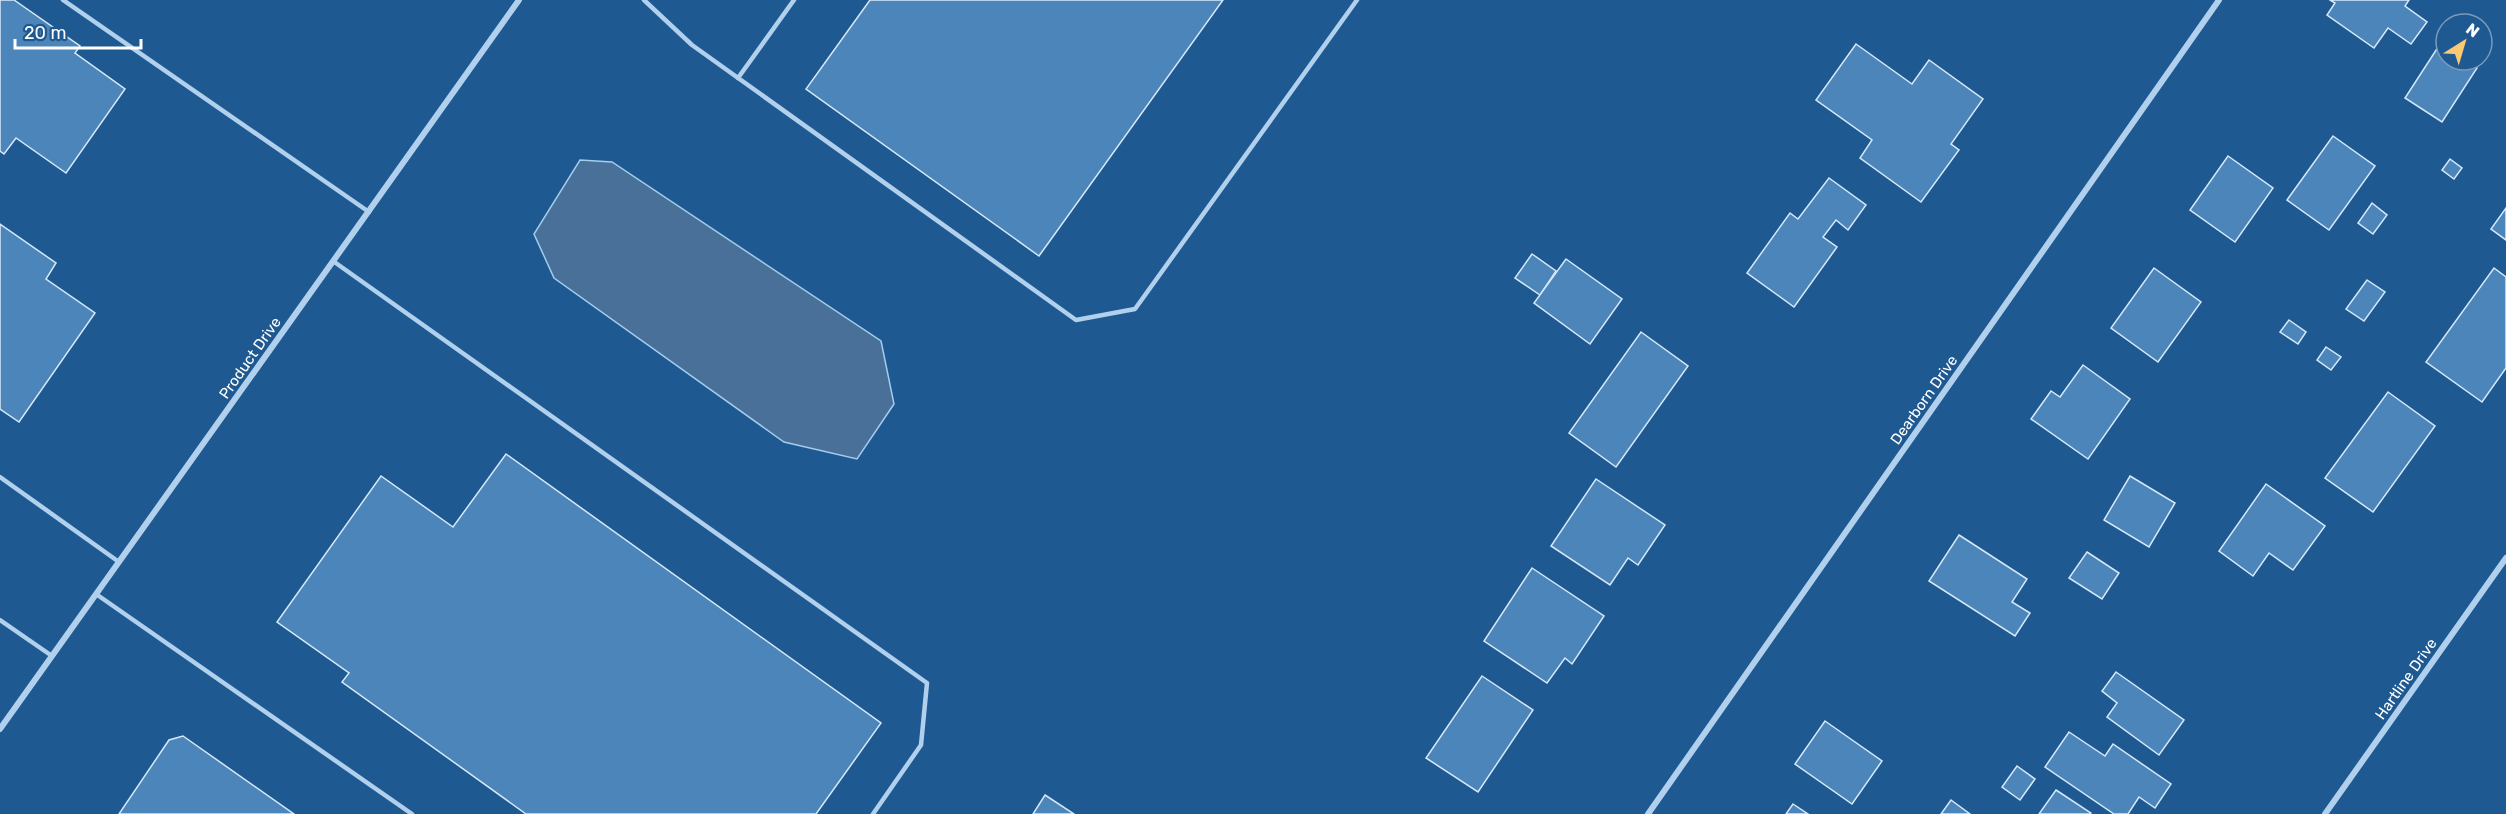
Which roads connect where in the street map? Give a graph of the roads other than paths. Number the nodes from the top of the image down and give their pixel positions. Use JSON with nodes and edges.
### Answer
{"nodes":[{"id":1,"x":63,"y":0,"type":"edge"},
{"id":2,"x":519,"y":0,"type":"edge"},
{"id":3,"x":644,"y":0,"type":"edge"},
{"id":4,"x":794,"y":0,"type":"edge"},
{"id":5,"x":1357,"y":0,"type":"edge"},
{"id":6,"x":2219,"y":0,"type":"edge"},
{"id":7,"x":738,"y":78,"type":"junction"},
{"id":8,"x":369,"y":212,"type":"junction"},
{"id":9,"x":333,"y":261,"type":"junction"},
{"id":10,"x":0,"y":477,"type":"edge"},
{"id":11,"x":2506,"y":558,"type":"edge"},
{"id":12,"x":119,"y":562,"type":"junction"},
{"id":13,"x":96,"y":594,"type":"junction"},
{"id":14,"x":0,"y":620,"type":"edge"},
{"id":15,"x":52,"y":656,"type":"junction"},
{"id":16,"x":0,"y":729,"type":"edge"},
{"id":17,"x":412,"y":814,"type":"edge"},
{"id":18,"x":873,"y":814,"type":"edge"},
{"id":19,"x":1648,"y":814,"type":"edge"},
{"id":20,"x":2325,"y":814,"type":"edge"}],
"edges":[{"from":1,"to":8,"type":"lane"},
{"from":2,"to":8,"type":"street","name":"Product Drive"},
{"from":3,"to":7,"type":"lane"},
{"from":4,"to":7,"type":"lane"},
{"from":5,"to":7,"type":"lane"},
{"from":6,"to":19,"type":"street","name":"Dearborn Drive"},
{"from":8,"to":9,"type":"street","name":"Product Drive"},
{"from":9,"to":12,"type":"street","name":"Product Drive"},
{"from":9,"to":18,"type":"lane"},
{"from":10,"to":12,"type":"lane"},
{"from":11,"to":20,"type":"street","name":"Hartline Drive"},
{"from":12,"to":13,"type":"street","name":"Product Drive"},
{"from":13,"to":15,"type":"street","name":"Product Drive"},
{"from":13,"to":17,"type":"lane"},
{"from":14,"to":15,"type":"lane"},
{"from":15,"to":16,"type":"street","name":"Product Drive"}]}
